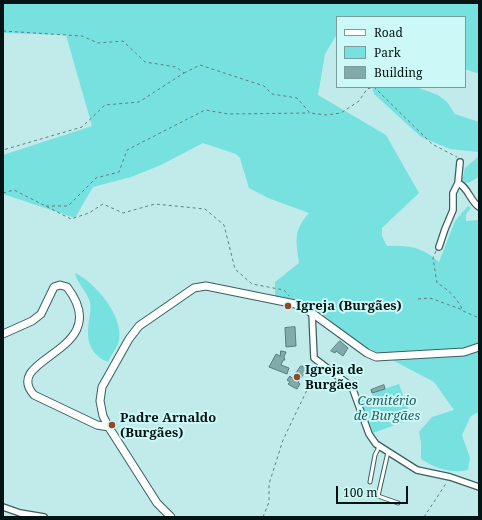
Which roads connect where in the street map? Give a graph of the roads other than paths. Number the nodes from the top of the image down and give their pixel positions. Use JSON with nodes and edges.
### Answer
{"nodes":[{"id":1,"x":460,"y":162,"type":"road end"},
{"id":2,"x":458,"y":183,"type":"junction"},
{"id":3,"x":479,"y":207,"type":"edge"},
{"id":4,"x":439,"y":247,"type":"road end"},
{"id":5,"x":312,"y":312,"type":"junction"},
{"id":6,"x":3,"y":334,"type":"edge"},
{"id":7,"x":479,"y":347,"type":"edge"},
{"id":8,"x":109,"y":428,"type":"junction"},
{"id":9,"x":379,"y":447,"type":"junction"},
{"id":10,"x":388,"y":452,"type":"junction"},
{"id":11,"x":370,"y":482,"type":"dead end"},
{"id":12,"x":479,"y":487,"type":"edge"},
{"id":13,"x":371,"y":494,"type":"dead end"},
{"id":14,"x":378,"y":496,"type":"junction"},
{"id":15,"x":398,"y":503,"type":"dead end"},
{"id":16,"x":3,"y":507,"type":"edge"},
{"id":17,"x":44,"y":517,"type":"edge"},
{"id":18,"x":171,"y":517,"type":"edge"}],
"edges":[{"from":1,"to":2,"type":"street"},
{"from":2,"to":3,"type":"street"},
{"from":2,"to":4,"type":"street"},
{"from":5,"to":7,"type":"street"},
{"from":5,"to":8,"type":"street"},
{"from":5,"to":9,"type":"street"},
{"from":6,"to":8,"type":"street"},
{"from":8,"to":18,"type":"street"},
{"from":9,"to":10,"type":"street"},
{"from":9,"to":11,"type":"lane"},
{"from":10,"to":12,"type":"street"},
{"from":10,"to":14,"type":"lane"},
{"from":13,"to":14,"type":"lane"},
{"from":14,"to":15,"type":"lane"},
{"from":16,"to":17,"type":"street"}]}
